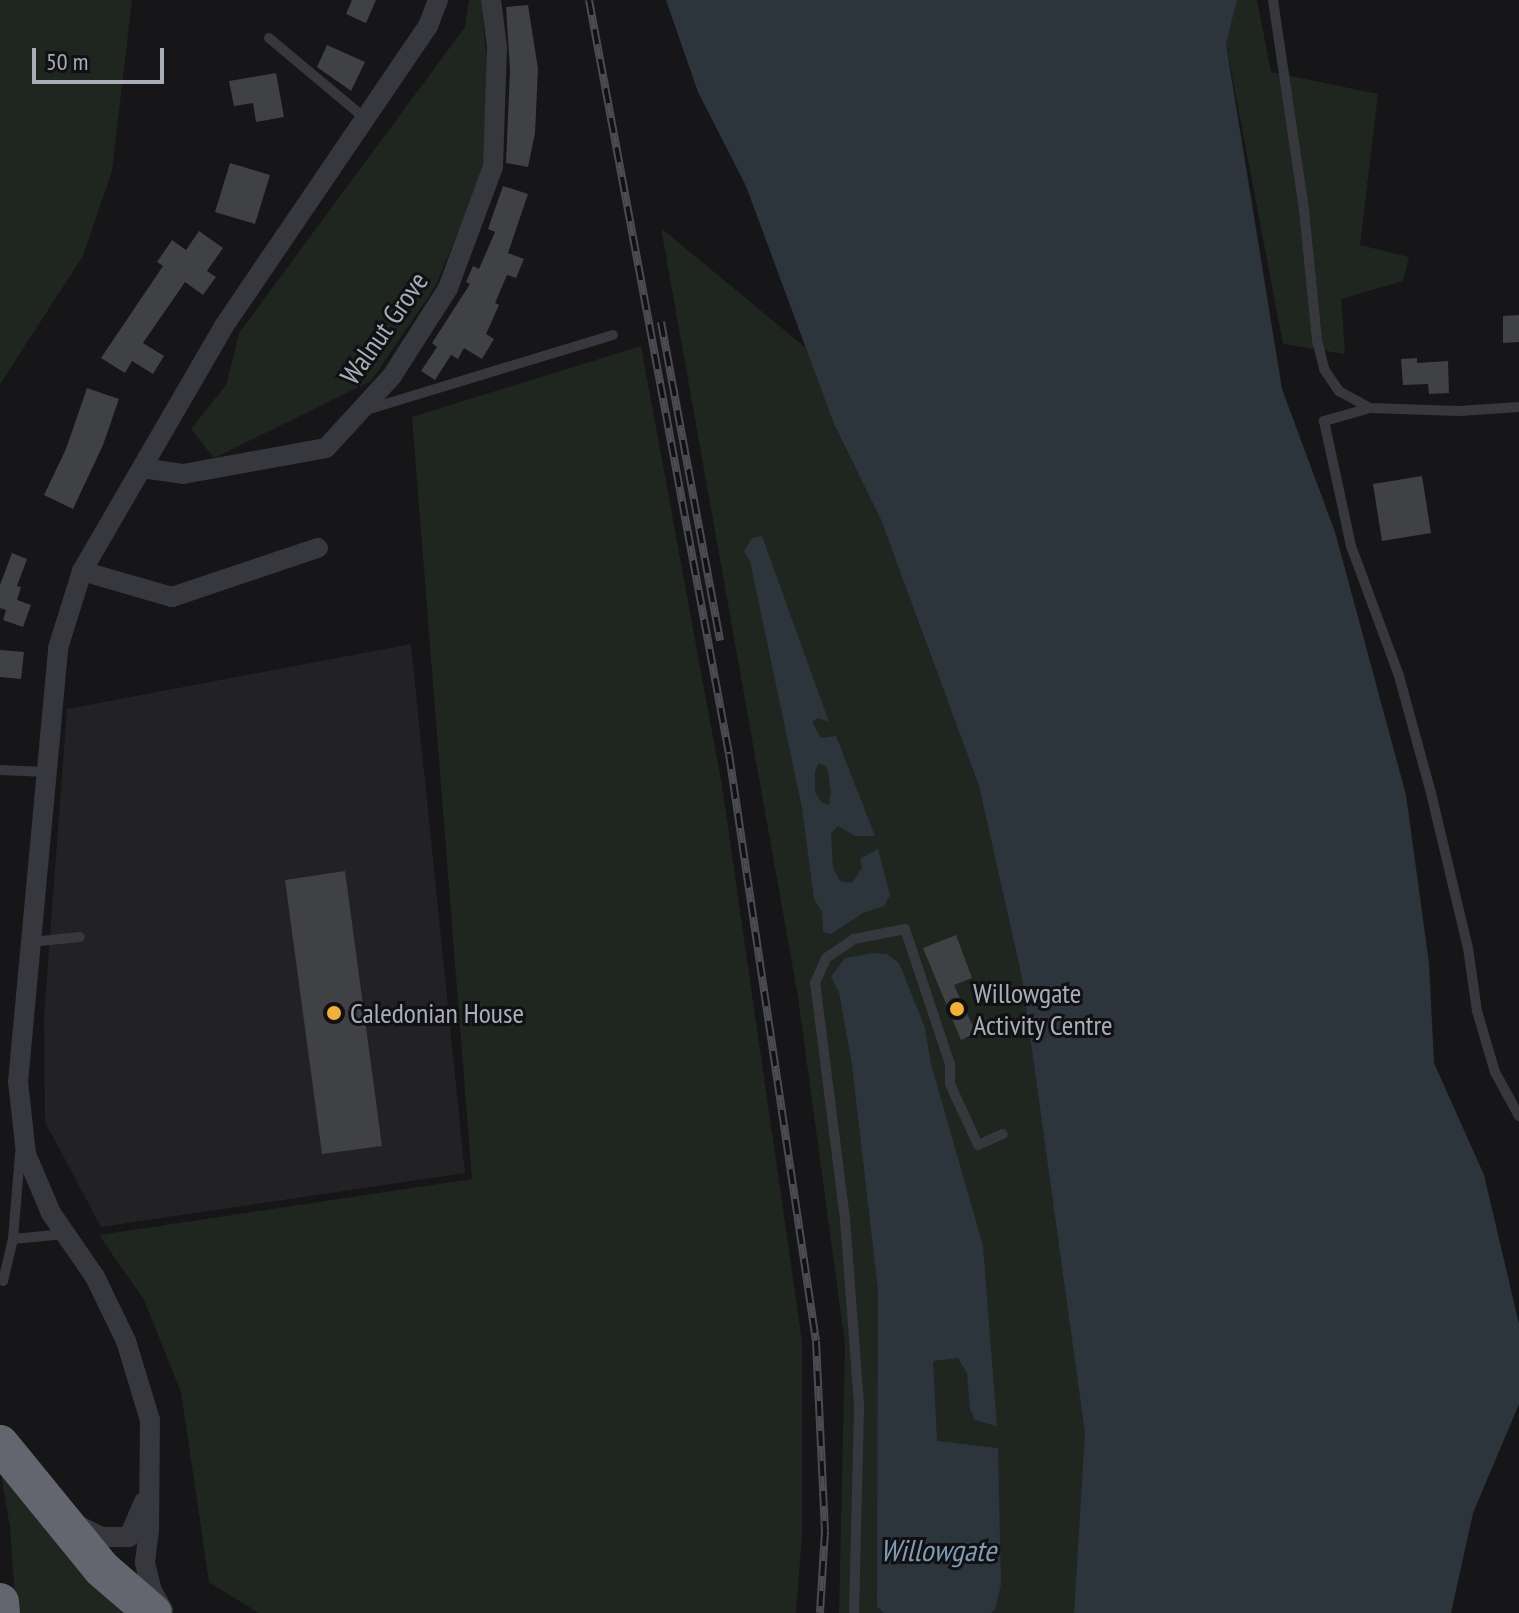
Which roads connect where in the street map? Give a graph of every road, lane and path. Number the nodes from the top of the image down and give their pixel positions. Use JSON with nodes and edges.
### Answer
{"nodes":[{"id":1,"x":438,"y":0,"type":"edge"},
{"id":2,"x":491,"y":0,"type":"edge"},
{"id":3,"x":1273,"y":0,"type":"edge"},
{"id":4,"x":269,"y":38,"type":"dead end"},
{"id":5,"x":366,"y":119,"type":"junction"},
{"id":6,"x":613,"y":335,"type":"dead end"},
{"id":7,"x":1519,"y":407,"type":"edge"},
{"id":8,"x":1370,"y":408,"type":"junction"},
{"id":9,"x":358,"y":413,"type":"junction"},
{"id":10,"x":142,"y":468,"type":"junction"},
{"id":11,"x":318,"y":548,"type":"dead end"},
{"id":12,"x":82,"y":571,"type":"junction"},
{"id":13,"x":0,"y":770,"type":"edge"},
{"id":14,"x":47,"y":772,"type":"junction"},
{"id":15,"x":80,"y":937,"type":"dead end"},
{"id":16,"x":31,"y":942,"type":"junction"},
{"id":17,"x":1519,"y":1116,"type":"edge"},
{"id":18,"x":23,"y":1123,"type":"junction"},
{"id":19,"x":1003,"y":1134,"type":"dead end"},
{"id":20,"x":65,"y":1234,"type":"junction"},
{"id":21,"x":13,"y":1239,"type":"junction"},
{"id":22,"x":3,"y":1281,"type":"dead end"},
{"id":23,"x":0,"y":1444,"type":"edge"},
{"id":24,"x":148,"y":1470,"type":"junction"},
{"id":25,"x":43,"y":1496,"type":"junction"},
{"id":26,"x":0,"y":1602,"type":"edge"},
{"id":27,"x":1,"y":1613,"type":"edge"},
{"id":28,"x":153,"y":1613,"type":"edge"},
{"id":29,"x":165,"y":1613,"type":"edge"},
{"id":30,"x":854,"y":1613,"type":"edge"}],
"edges":[{"from":1,"to":5,"type":"street"},
{"from":2,"to":9,"type":"street","name":"Walnut Grove"},
{"from":3,"to":8,"type":"lane"},
{"from":4,"to":5,"type":"lane"},
{"from":5,"to":10,"type":"street"},
{"from":6,"to":9,"type":"lane"},
{"from":7,"to":8,"type":"lane"},
{"from":8,"to":17,"type":"lane"},
{"from":9,"to":10,"type":"street","name":"Walnut Grove"},
{"from":10,"to":12,"type":"street"},
{"from":11,"to":12,"type":"street"},
{"from":12,"to":14,"type":"street"},
{"from":13,"to":14,"type":"lane"},
{"from":14,"to":16,"type":"street"},
{"from":15,"to":16,"type":"lane"},
{"from":16,"to":18,"type":"street"},
{"from":18,"to":20,"type":"street"},
{"from":18,"to":21,"type":"lane"},
{"from":19,"to":30,"type":"lane"},
{"from":20,"to":21,"type":"lane"},
{"from":20,"to":24,"type":"street"},
{"from":21,"to":22,"type":"lane"},
{"from":23,"to":25,"type":"highway"},
{"from":24,"to":25,"type":"street"},
{"from":24,"to":29,"type":"street"},
{"from":25,"to":28,"type":"highway"},
{"from":26,"to":27,"type":"highway"}]}
